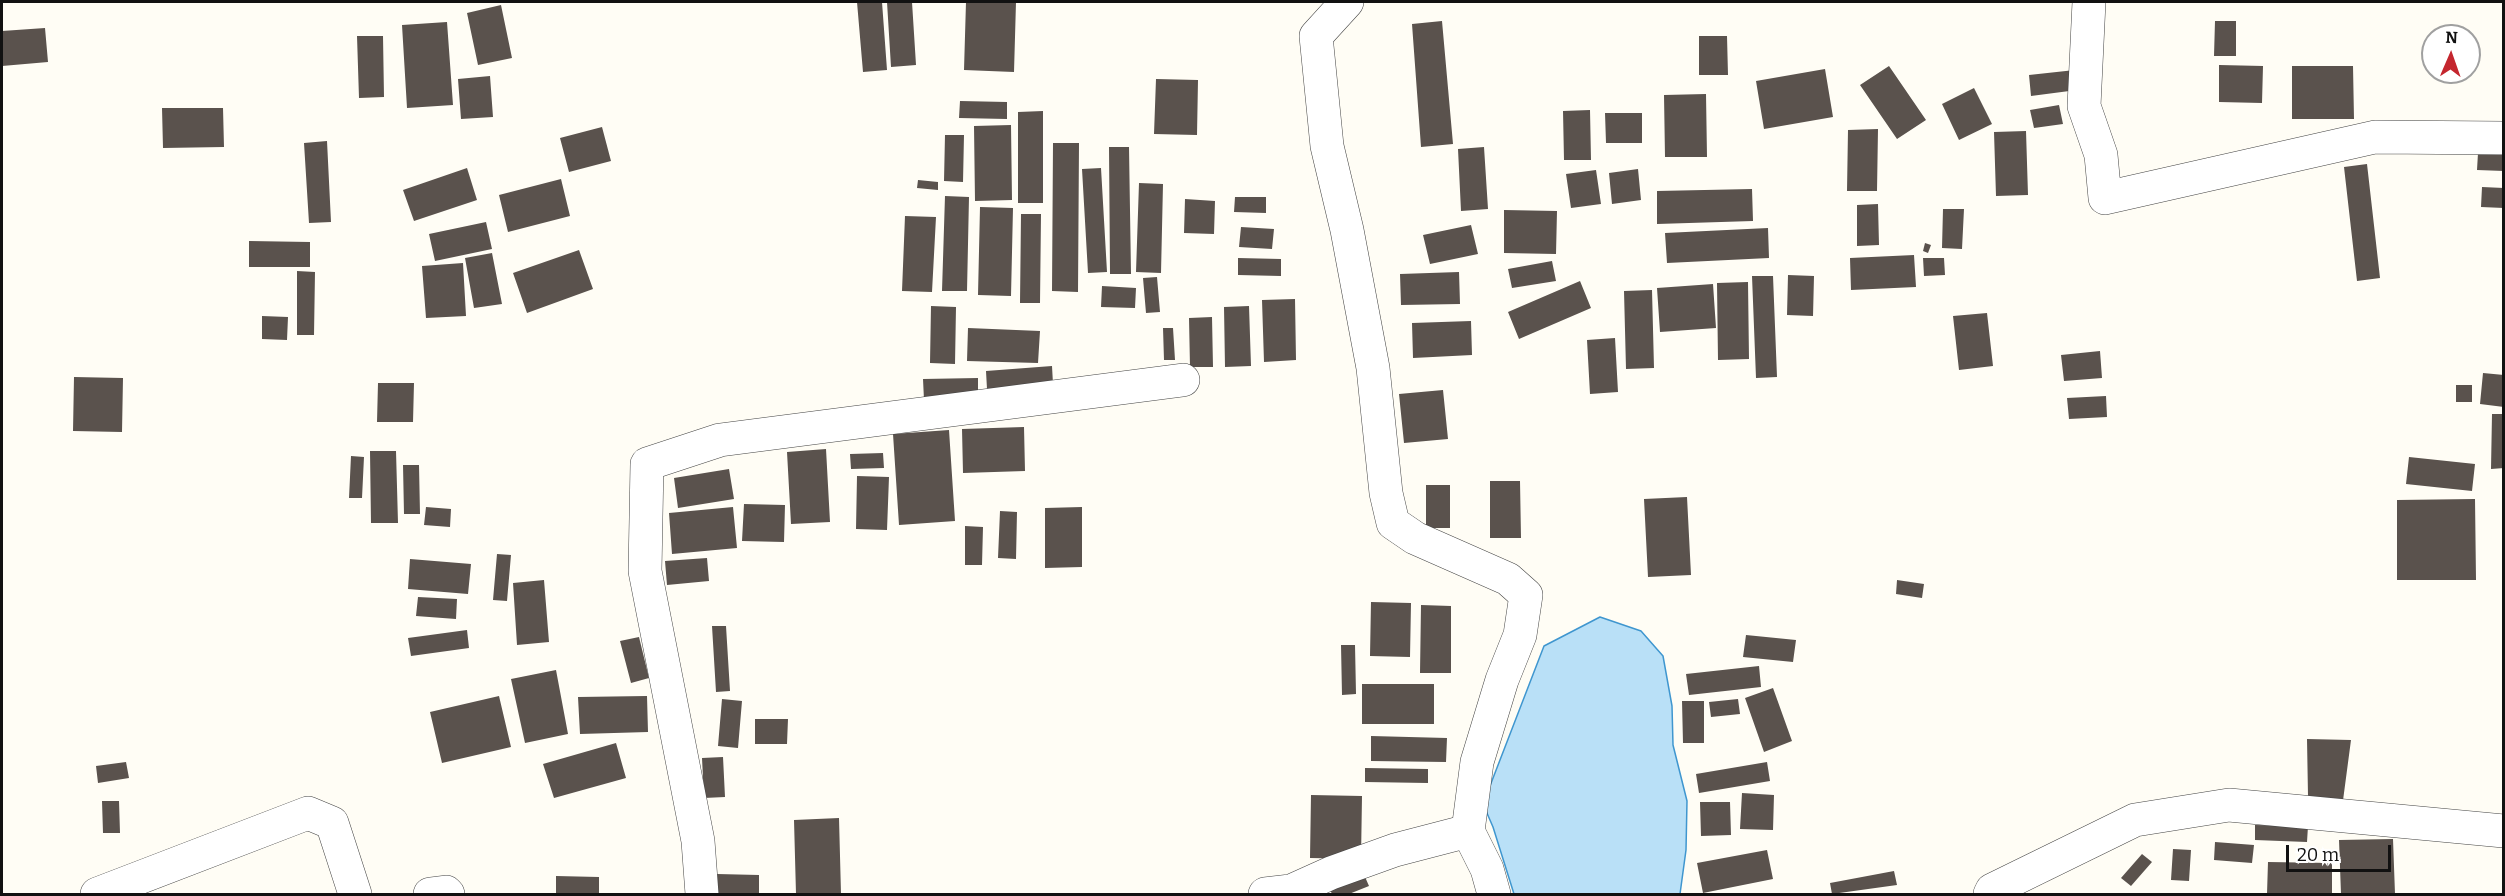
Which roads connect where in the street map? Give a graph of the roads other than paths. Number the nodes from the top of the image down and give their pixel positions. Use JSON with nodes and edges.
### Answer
{"nodes":[{"id":1,"x":1347,"y":2,"type":"edge"},
{"id":2,"x":2090,"y":2,"type":"edge"},
{"id":3,"x":2504,"y":138,"type":"edge"},
{"id":4,"x":1183,"y":380,"type":"dead end"},
{"id":5,"x":1468,"y":831,"type":"junction"},
{"id":6,"x":2504,"y":831,"type":"edge"},
{"id":7,"x":98,"y":894,"type":"edge"},
{"id":8,"x":355,"y":894,"type":"edge"},
{"id":9,"x":430,"y":894,"type":"edge"},
{"id":10,"x":448,"y":894,"type":"edge"},
{"id":11,"x":702,"y":894,"type":"edge"},
{"id":12,"x":1265,"y":894,"type":"edge"},
{"id":13,"x":1494,"y":894,"type":"edge"},
{"id":14,"x":1990,"y":894,"type":"edge"}],
"edges":[{"from":1,"to":5,"type":"street"},
{"from":2,"to":3,"type":"street"},
{"from":4,"to":11,"type":"street"},
{"from":5,"to":12,"type":"street"},
{"from":5,"to":13,"type":"street"},
{"from":6,"to":14,"type":"street"},
{"from":7,"to":8,"type":"street"},
{"from":9,"to":10,"type":"street"}]}
